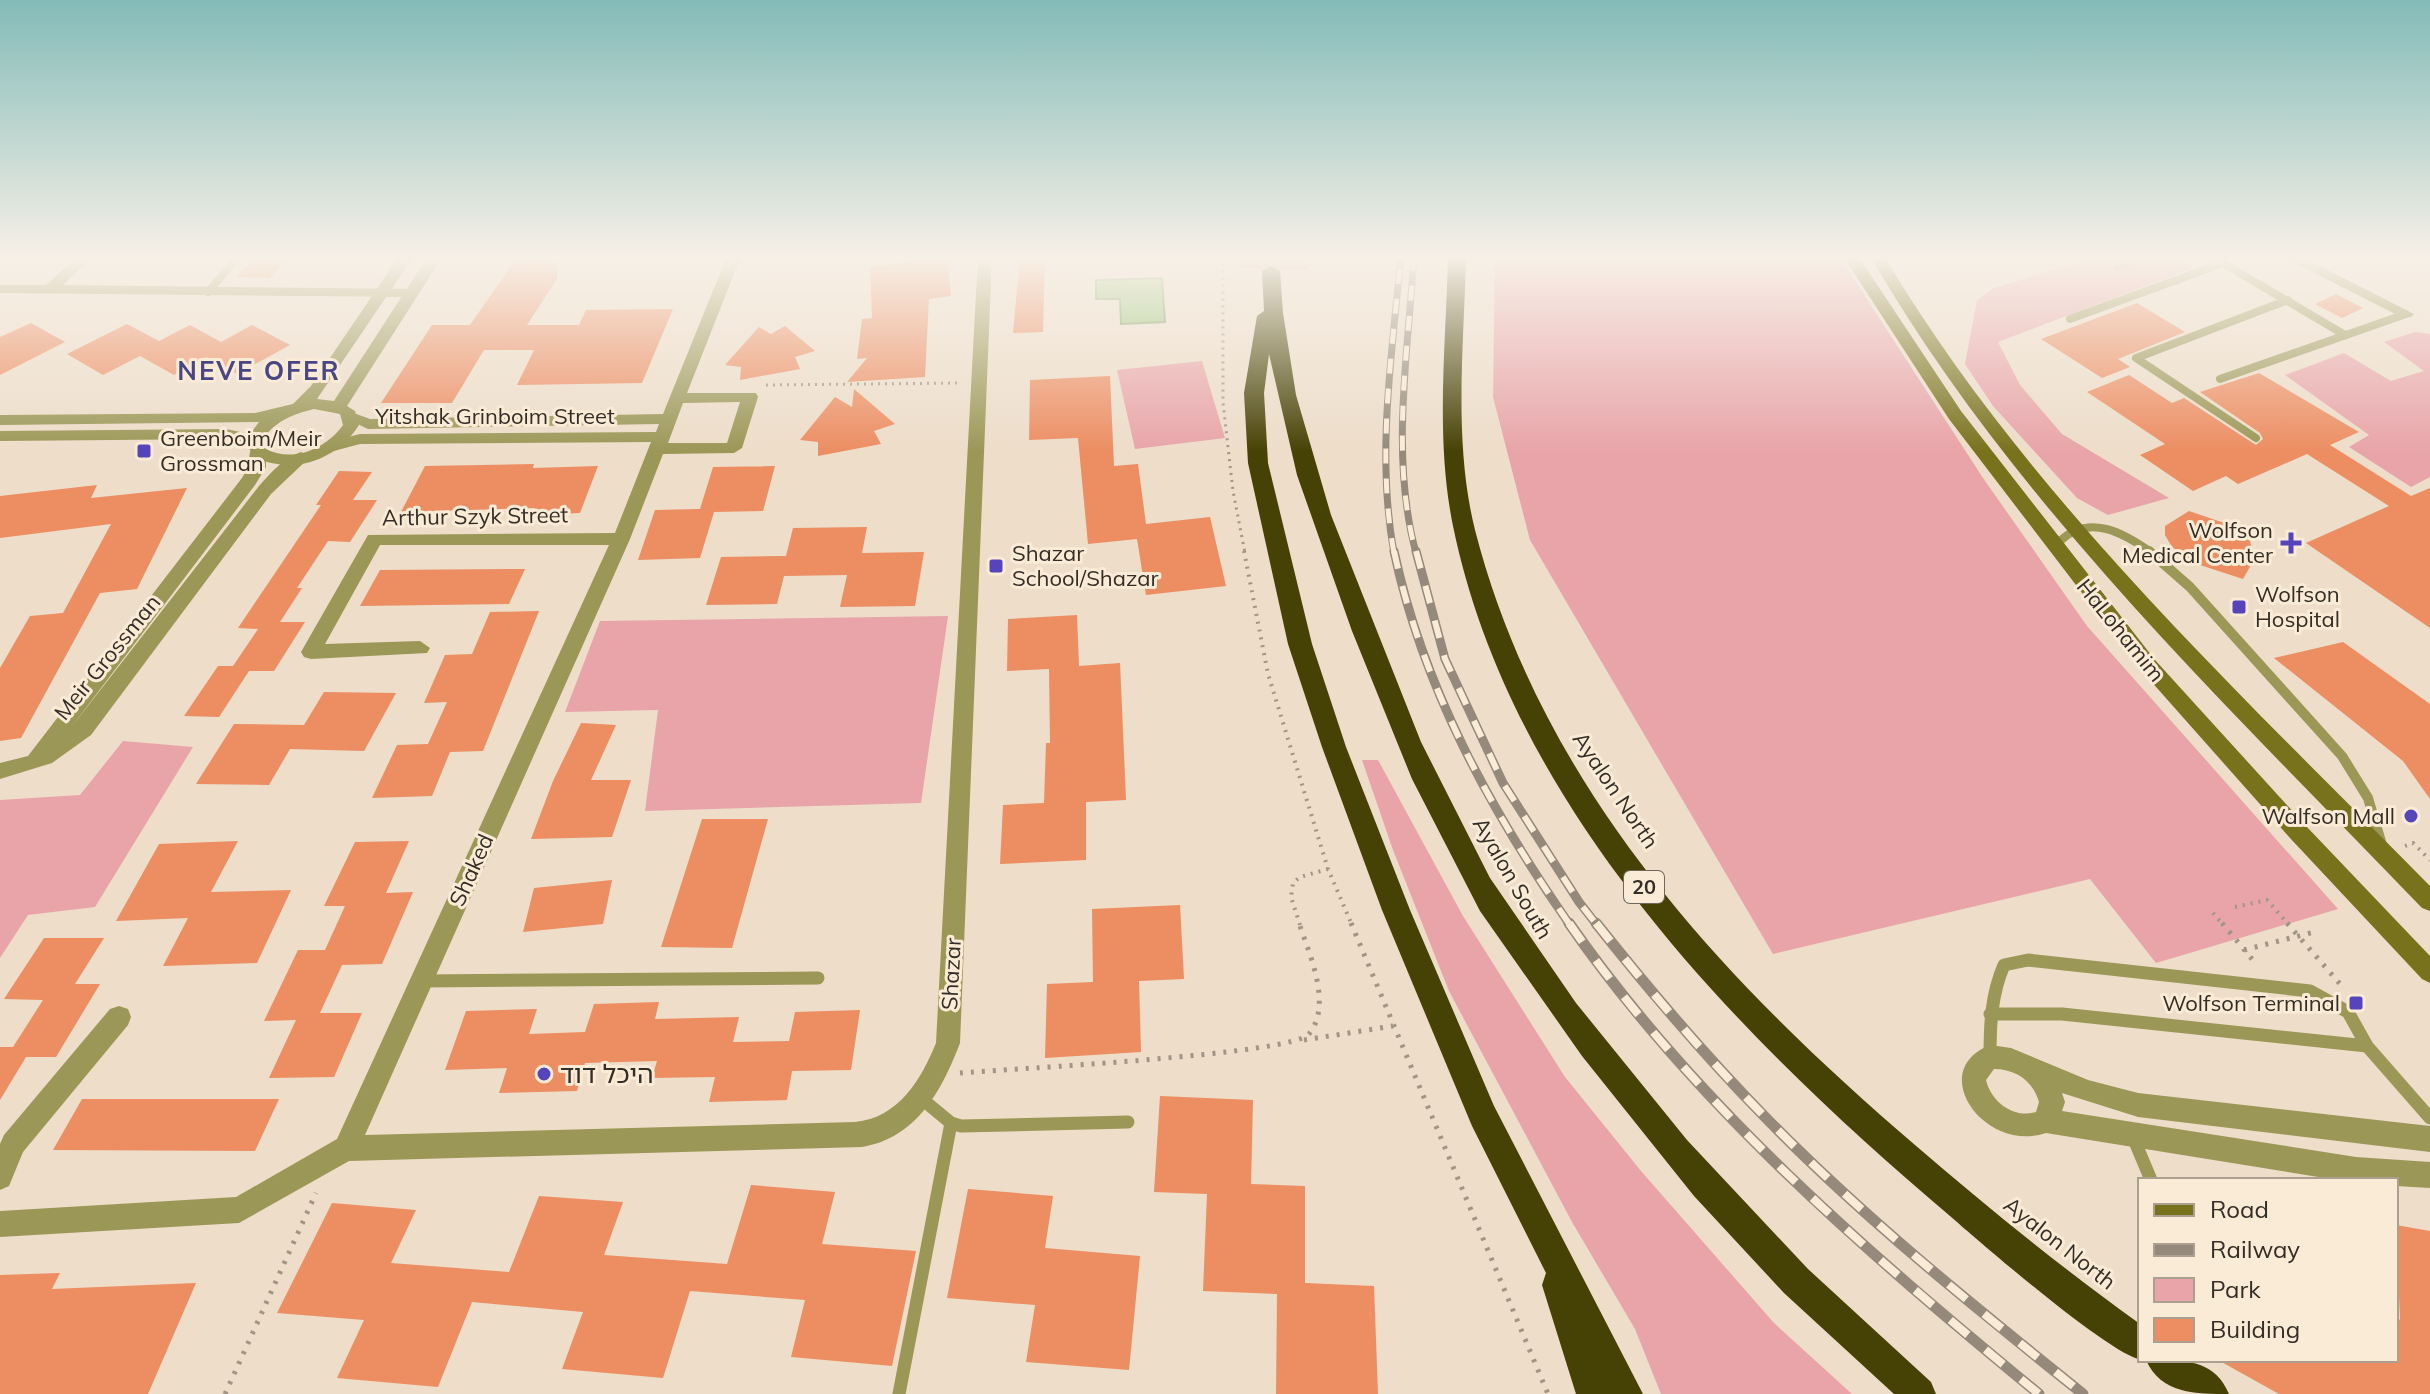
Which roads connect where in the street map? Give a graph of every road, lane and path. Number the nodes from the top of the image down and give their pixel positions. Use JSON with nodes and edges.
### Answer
{"nodes":[{"id":1,"x":363,"y":321,"type":"edge"},
{"id":2,"x":397,"y":321,"type":"edge"},
{"id":3,"x":708,"y":321,"type":"edge"},
{"id":4,"x":981,"y":321,"type":"edge"},
{"id":5,"x":1264,"y":321,"type":"edge"},
{"id":6,"x":1275,"y":321,"type":"edge"},
{"id":7,"x":1456,"y":321,"type":"edge"},
{"id":8,"x":1893,"y":321,"type":"edge"},
{"id":9,"x":1917,"y":321,"type":"edge"},
{"id":10,"x":2233,"y":321,"type":"edge"},
{"id":11,"x":2322,"y":321,"type":"edge"},
{"id":12,"x":2386,"y":321,"type":"edge"},
{"id":13,"x":2345,"y":335,"type":"junction"},
{"id":14,"x":2220,"y":379,"type":"dead end"},
{"id":15,"x":978,"y":383,"type":"junction"},
{"id":16,"x":764,"y":385,"type":"dead end"},
{"id":17,"x":677,"y":398,"type":"junction"},
{"id":18,"x":292,"y":410,"type":"junction"},
{"id":19,"x":345,"y":412,"type":"junction"},
{"id":20,"x":0,"y":420,"type":"edge"},
{"id":21,"x":663,"y":435,"type":"junction"},
{"id":22,"x":0,"y":436,"type":"edge"},
{"id":23,"x":2256,"y":438,"type":"dead end"},
{"id":24,"x":257,"y":446,"type":"junction"},
{"id":25,"x":330,"y":447,"type":"junction"},
{"id":26,"x":301,"y":458,"type":"junction"},
{"id":27,"x":2074,"y":528,"type":"junction"},
{"id":28,"x":621,"y":539,"type":"junction"},
{"id":29,"x":2063,"y":556,"type":"junction"},
{"id":30,"x":420,"y":648,"type":"dead end"},
{"id":31,"x":33,"y":762,"type":"junction"},
{"id":32,"x":0,"y":771,"type":"edge"},
{"id":33,"x":2413,"y":843,"type":"dead end"},
{"id":34,"x":2384,"y":854,"type":"junction"},
{"id":35,"x":2430,"y":860,"type":"edge"},
{"id":36,"x":1328,"y":869,"type":"dead end"},
{"id":37,"x":2430,"y":901,"type":"edge"},
{"id":38,"x":2235,"y":907,"type":"dead end"},
{"id":39,"x":2213,"y":913,"type":"dead end"},
{"id":40,"x":2314,"y":932,"type":"dead end"},
{"id":41,"x":2299,"y":936,"type":"junction"},
{"id":42,"x":2244,"y":950,"type":"junction"},
{"id":43,"x":2321,"y":962,"type":"dead end"},
{"id":44,"x":2430,"y":972,"type":"edge"},
{"id":45,"x":818,"y":978,"type":"dead end"},
{"id":46,"x":421,"y":981,"type":"junction"},
{"id":47,"x":2277,"y":988,"type":"junction"},
{"id":48,"x":1990,"y":1014,"type":"junction"},
{"id":49,"x":119,"y":1017,"type":"dead end"},
{"id":50,"x":1393,"y":1026,"type":"dead end"},
{"id":51,"x":1302,"y":1040,"type":"junction"},
{"id":52,"x":2367,"y":1046,"type":"junction"},
{"id":53,"x":1990,"y":1057,"type":"junction"},
{"id":54,"x":2033,"y":1070,"type":"junction"},
{"id":55,"x":936,"y":1075,"type":"junction"},
{"id":56,"x":922,"y":1099,"type":"junction"},
{"id":57,"x":2430,"y":1118,"type":"edge"},
{"id":58,"x":2046,"y":1121,"type":"junction"},
{"id":59,"x":1128,"y":1122,"type":"dead end"},
{"id":60,"x":951,"y":1123,"type":"junction"},
{"id":61,"x":2132,"y":1135,"type":"junction"},
{"id":62,"x":2430,"y":1139,"type":"edge"},
{"id":63,"x":346,"y":1148,"type":"junction"},
{"id":64,"x":2430,"y":1174,"type":"edge"},
{"id":65,"x":2356,"y":1175,"type":"edge"},
{"id":66,"x":0,"y":1177,"type":"edge"},
{"id":67,"x":2150,"y":1178,"type":"edge"},
{"id":68,"x":318,"y":1187,"type":"dead end"},
{"id":69,"x":0,"y":1224,"type":"edge"},
{"id":70,"x":1539,"y":1229,"type":"junction"},
{"id":71,"x":2138,"y":1342,"type":"edge"},
{"id":72,"x":2166,"y":1362,"type":"edge"},
{"id":73,"x":225,"y":1394,"type":"edge"},
{"id":74,"x":899,"y":1394,"type":"edge"},
{"id":75,"x":1593,"y":1394,"type":"edge"},
{"id":76,"x":1626,"y":1394,"type":"edge"},
{"id":77,"x":1919,"y":1394,"type":"edge"},
{"id":78,"x":2212,"y":1394,"type":"edge"}],
"edges":[{"from":1,"to":18,"type":"street"},
{"from":2,"to":19,"type":"street"},
{"from":3,"to":17,"type":"street","name":"Shaked"},
{"from":4,"to":15,"type":"street","name":"Shazar"},
{"from":5,"to":70,"type":"highway","name":"Ayalon South"},
{"from":6,"to":77,"type":"highway","name":"Ayalon South"},
{"from":7,"to":71,"type":"highway","name":"Ayalon North","number":"20"},
{"from":8,"to":29,"type":"main road","name":"HaLohamim"},
{"from":9,"to":27,"type":"main road","name":"HaLohamim"},
{"from":10,"to":23,"type":"lane"},
{"from":11,"to":13,"type":"lane"},
{"from":12,"to":13,"type":"lane"},
{"from":13,"to":14,"type":"lane"},
{"from":15,"to":16,"type":"path"},
{"from":15,"to":55,"type":"street","name":"Shazar"},
{"from":17,"to":21,"type":"street","name":"Shaked"},
{"from":17,"to":21,"type":"street"},
{"from":18,"to":19,"type":"street","name":"Yitshak Grinboim Street"},
{"from":18,"to":20,"type":"street"},
{"from":18,"to":24,"type":"street"},
{"from":19,"to":21,"type":"street","name":"Yitshak Grinboim Street"},
{"from":19,"to":25,"type":"street"},
{"from":21,"to":25,"type":"street","name":"Yitshak Grinboim Street"},
{"from":21,"to":28,"type":"street","name":"Shaked"},
{"from":22,"to":24,"type":"street"},
{"from":24,"to":26,"type":"street"},
{"from":24,"to":31,"type":"street","name":"Meir Grossman"},
{"from":25,"to":26,"type":"street","name":"Yitshak Grinboim Street"},
{"from":26,"to":31,"type":"street","name":"Meir Grossman"},
{"from":27,"to":29,"type":"lane"},
{"from":27,"to":34,"type":"main road","name":"HaLohamim"},
{"from":27,"to":34,"type":"lane"},
{"from":28,"to":30,"type":"street","name":"Arthur Szyk Street"},
{"from":28,"to":46,"type":"street","name":"Shaked"},
{"from":29,"to":44,"type":"main road","name":"HaLohamim"},
{"from":31,"to":32,"type":"street"},
{"from":33,"to":35,"type":"path"},
{"from":34,"to":37,"type":"main road","name":"HaLohamim"},
{"from":36,"to":51,"type":"path"},
{"from":38,"to":41,"type":"path"},
{"from":39,"to":42,"type":"path"},
{"from":40,"to":41,"type":"path"},
{"from":41,"to":42,"type":"path"},
{"from":41,"to":43,"type":"path"},
{"from":42,"to":47,"type":"path"},
{"from":45,"to":46,"type":"lane"},
{"from":46,"to":63,"type":"street","name":"Shaked"},
{"from":47,"to":48,"type":"lane"},
{"from":47,"to":52,"type":"lane"},
{"from":48,"to":52,"type":"lane"},
{"from":48,"to":53,"type":"lane"},
{"from":49,"to":66,"type":"street"},
{"from":50,"to":51,"type":"path"},
{"from":51,"to":55,"type":"path"},
{"from":52,"to":57,"type":"lane"},
{"from":53,"to":54,"type":"street"},
{"from":53,"to":58,"type":"street"},
{"from":54,"to":58,"type":"street"},
{"from":54,"to":62,"type":"street"},
{"from":55,"to":56,"type":"street","name":"Shazar"},
{"from":56,"to":60,"type":"lane"},
{"from":56,"to":63,"type":"street","name":"Shazar"},
{"from":58,"to":61,"type":"street"},
{"from":59,"to":60,"type":"lane"},
{"from":60,"to":74,"type":"lane"},
{"from":61,"to":65,"type":"street"},
{"from":61,"to":67,"type":"lane"},
{"from":63,"to":69,"type":"street"},
{"from":64,"to":65,"type":"street"},
{"from":68,"to":73,"type":"path"},
{"from":70,"to":75,"type":"highway"},
{"from":70,"to":76,"type":"highway"},
{"from":72,"to":78,"type":"highway"}]}
